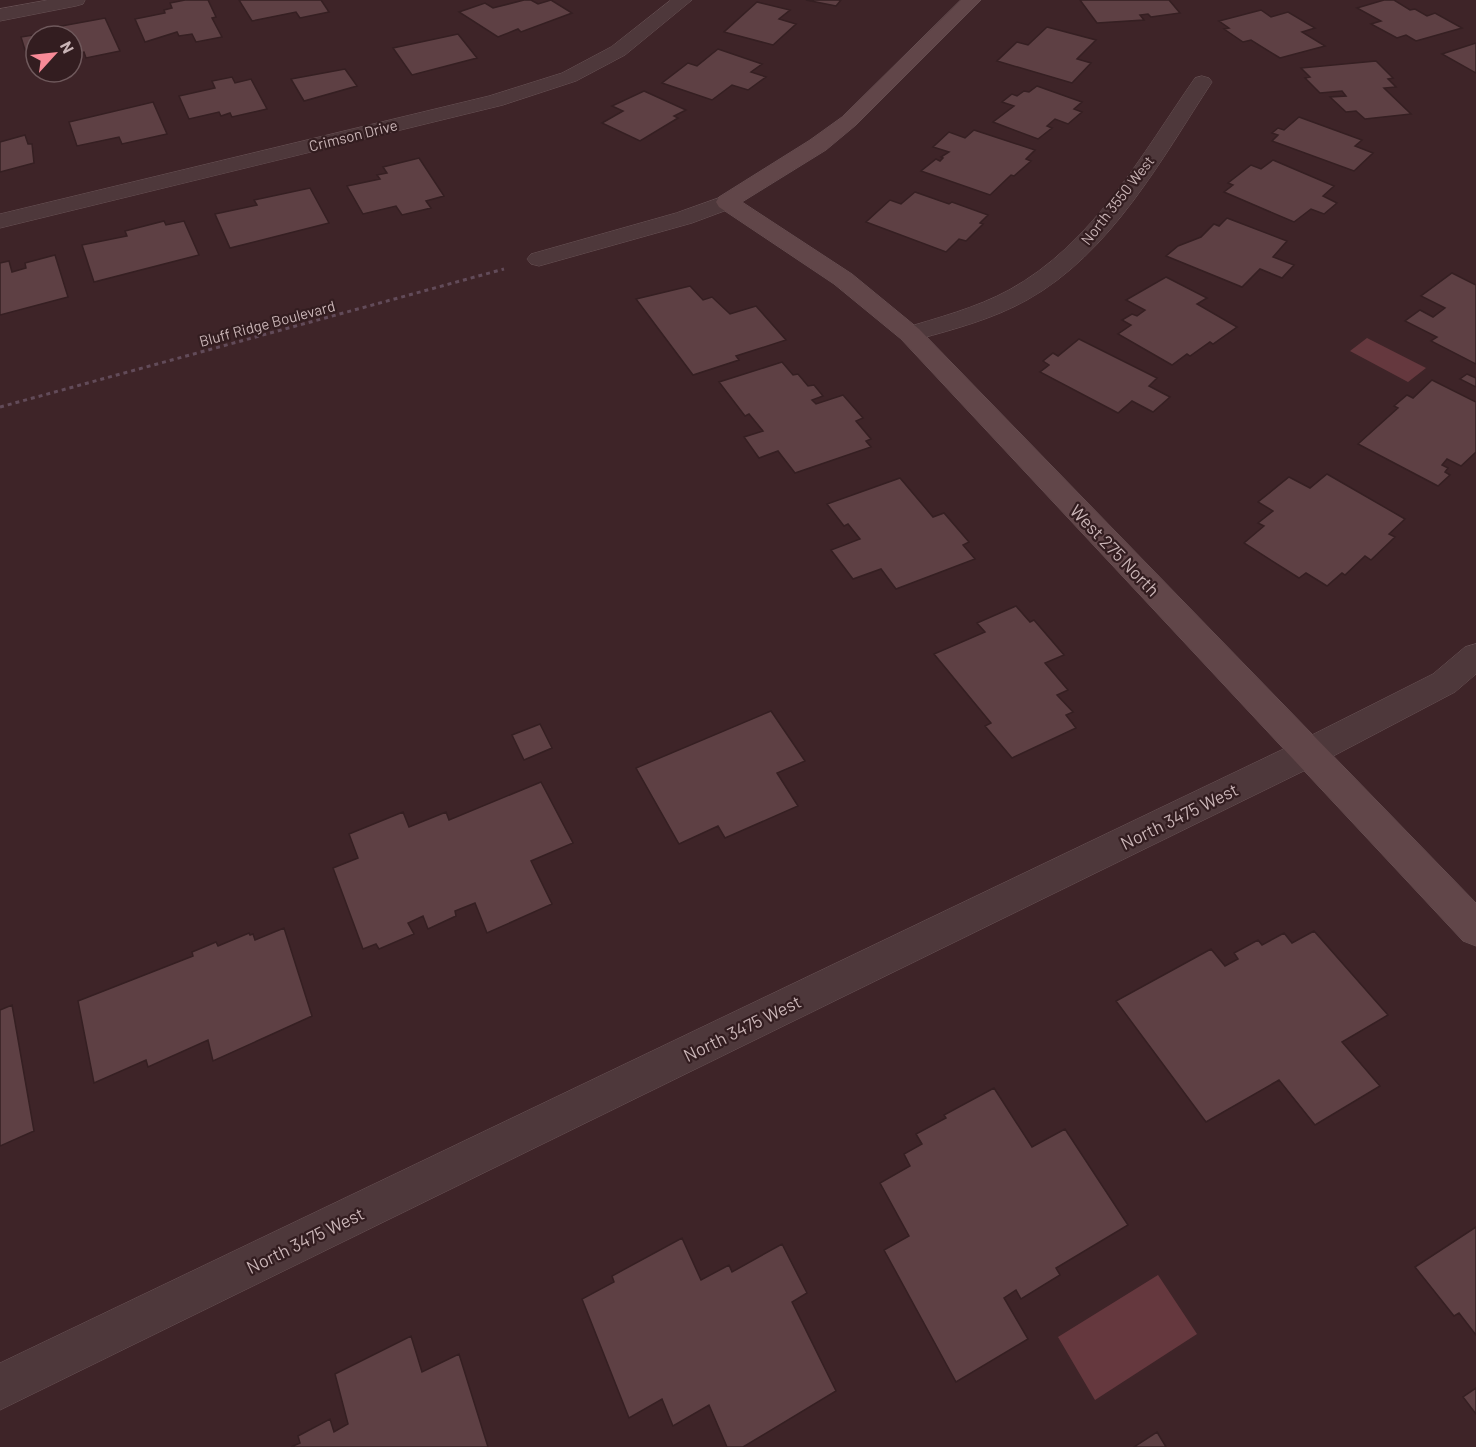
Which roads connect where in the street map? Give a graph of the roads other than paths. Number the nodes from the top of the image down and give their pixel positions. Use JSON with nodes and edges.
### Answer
{"nodes":[{"id":1,"x":76,"y":0,"type":"edge"},
{"id":2,"x":683,"y":0,"type":"edge"},
{"id":3,"x":972,"y":0,"type":"edge"},
{"id":4,"x":0,"y":15,"type":"edge"},
{"id":5,"x":1202,"y":82,"type":"dead end"},
{"id":6,"x":727,"y":202,"type":"junction"},
{"id":7,"x":0,"y":221,"type":"edge"},
{"id":8,"x":539,"y":259,"type":"road end"},
{"id":9,"x":910,"y":334,"type":"junction"},
{"id":10,"x":1476,"y":656,"type":"edge"},
{"id":11,"x":1308,"y":753,"type":"junction"},
{"id":12,"x":1476,"y":929,"type":"edge"},
{"id":13,"x":0,"y":1387,"type":"edge"}],
"edges":[{"from":1,"to":4,"type":"street"},
{"from":2,"to":7,"type":"street","name":"Crimson Drive"},
{"from":3,"to":6,"type":"street"},
{"from":5,"to":9,"type":"street","name":"North 3550 West"},
{"from":6,"to":8,"type":"street"},
{"from":6,"to":9,"type":"street","name":"West 275 North"},
{"from":9,"to":11,"type":"street","name":"West 275 North"},
{"from":10,"to":11,"type":"street","name":"North 3475 West"},
{"from":11,"to":12,"type":"street","name":"West 275 North"},
{"from":11,"to":13,"type":"street","name":"North 3475 West"}]}
